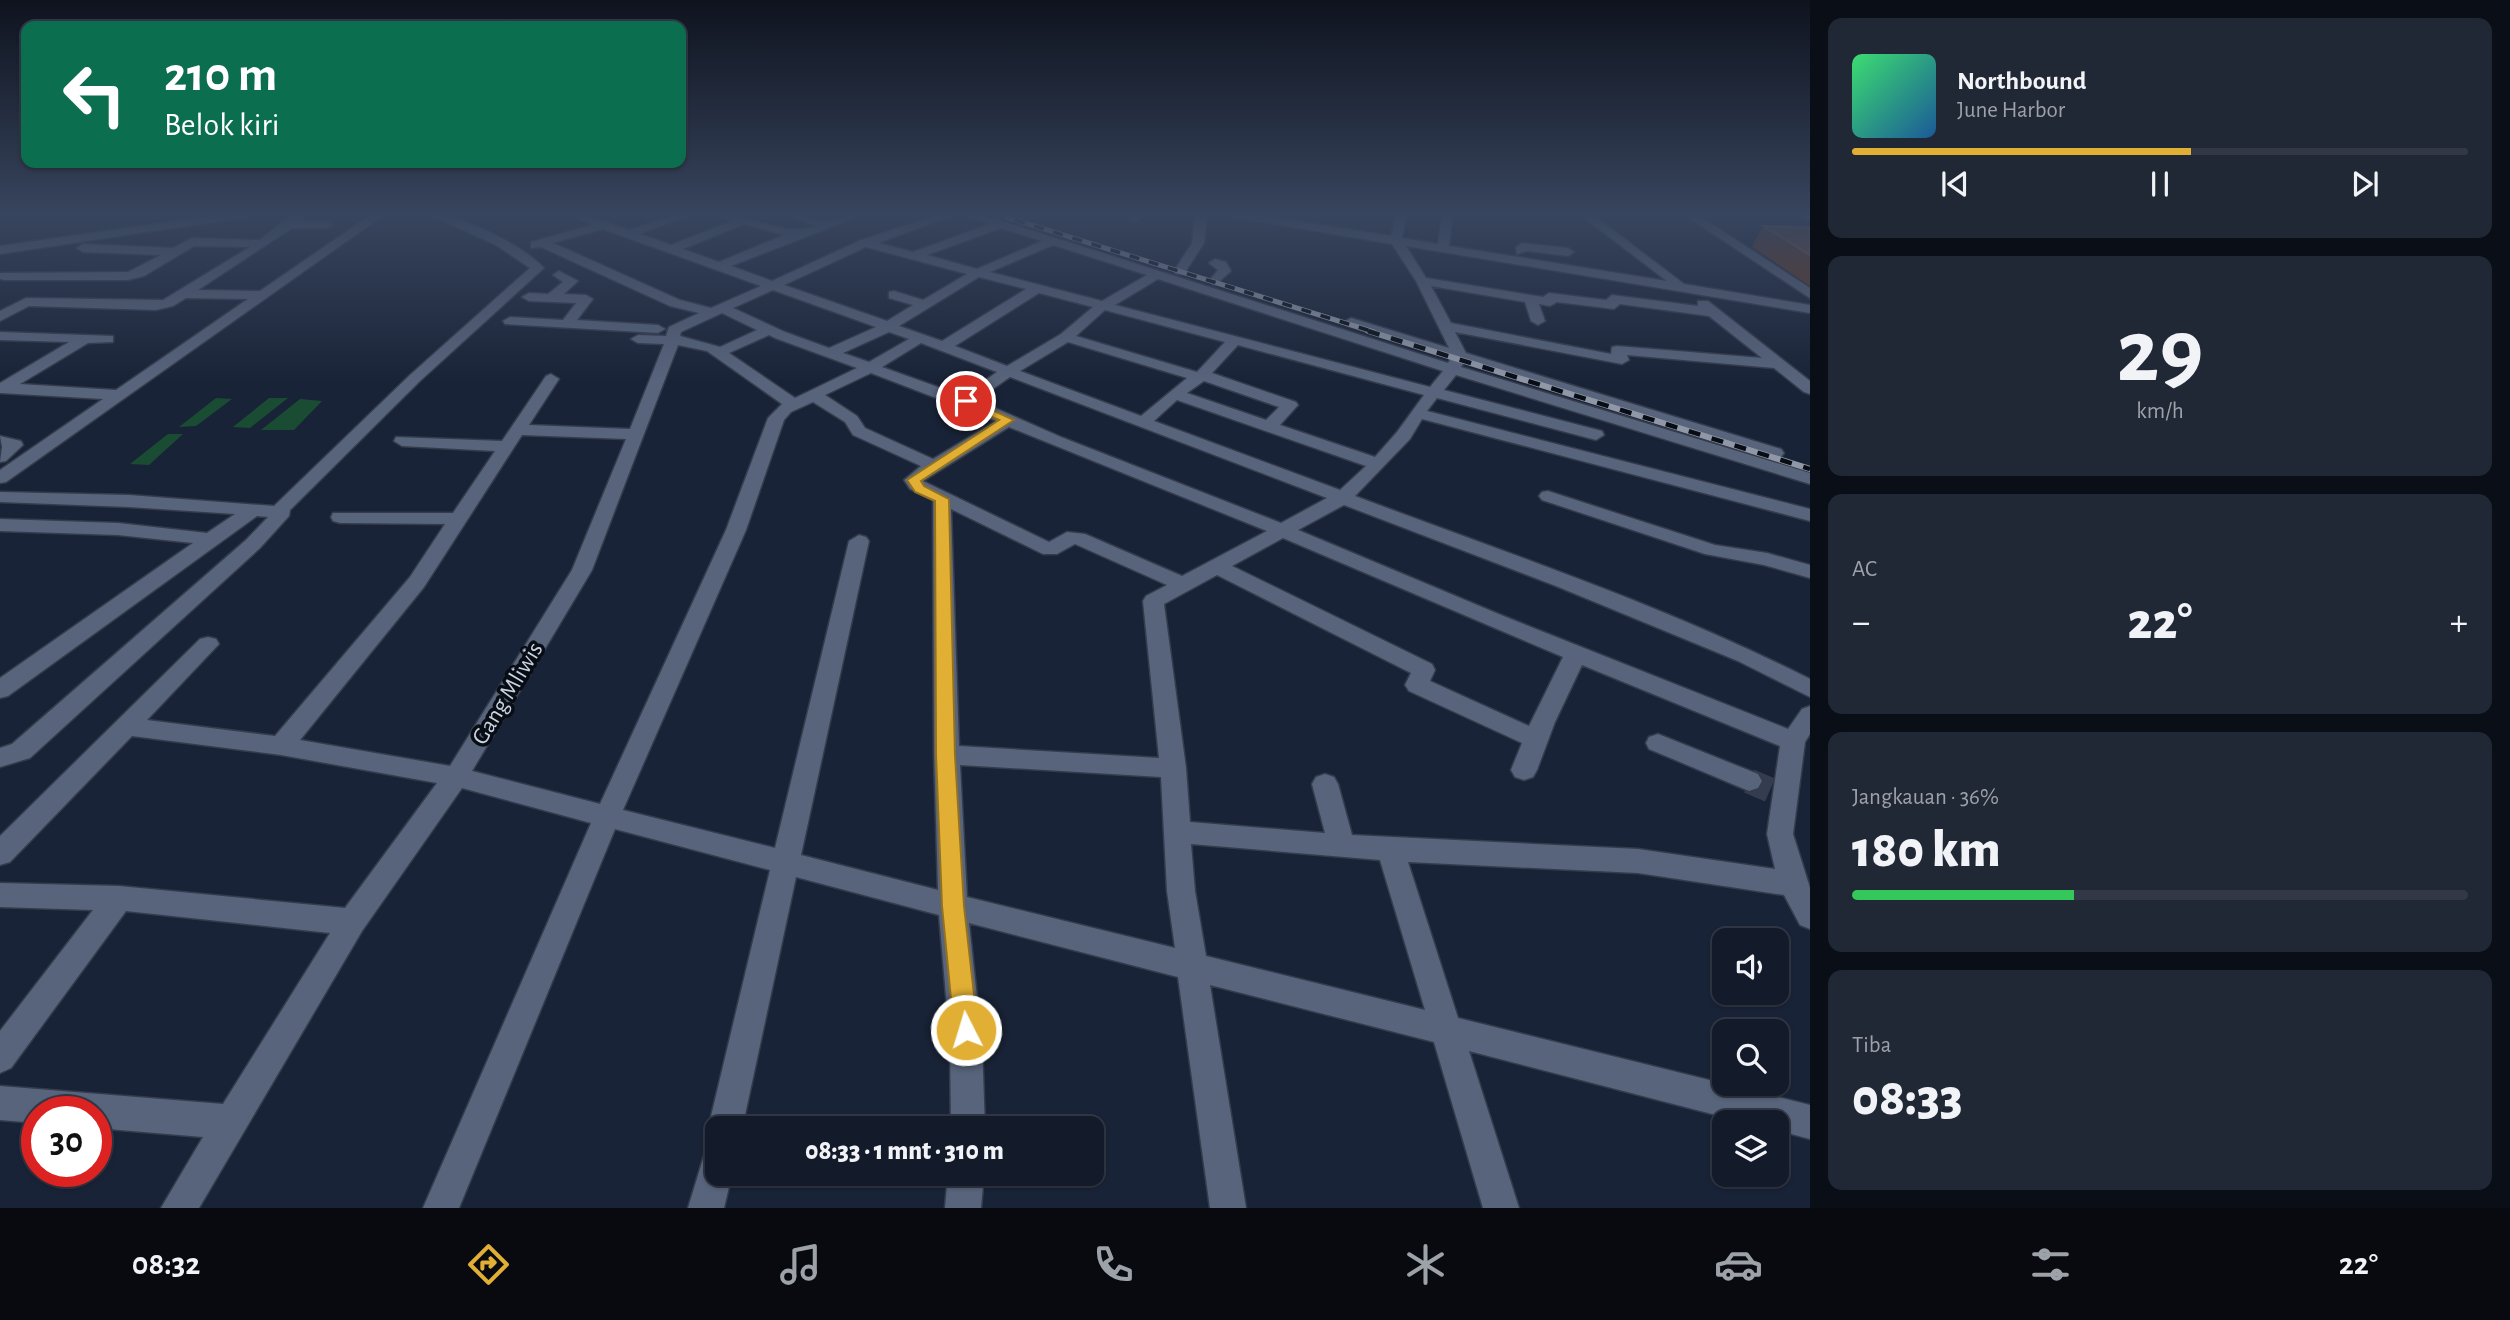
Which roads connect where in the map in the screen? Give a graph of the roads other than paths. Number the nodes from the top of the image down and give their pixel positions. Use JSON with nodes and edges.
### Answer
{"nodes":[{"id":1,"x":142,"y":270,"type":"edge"},
{"id":2,"x":221,"y":270,"type":"edge"},
{"id":3,"x":298,"y":270,"type":"edge"},
{"id":4,"x":535,"y":270,"type":"edge"},
{"id":5,"x":732,"y":270,"type":"edge"},
{"id":6,"x":804,"y":270,"type":"edge"},
{"id":7,"x":963,"y":270,"type":"edge"},
{"id":8,"x":983,"y":270,"type":"edge"},
{"id":9,"x":1142,"y":270,"type":"edge"},
{"id":10,"x":1225,"y":270,"type":"edge"},
{"id":11,"x":1415,"y":270,"type":"edge"},
{"id":12,"x":1584,"y":270,"type":"edge"},
{"id":13,"x":1659,"y":270,"type":"edge"},
{"id":14,"x":1775,"y":270,"type":"edge"},
{"id":15,"x":600,"y":271,"type":"joint"},
{"id":16,"x":1180,"y":271,"type":"edge"},
{"id":17,"x":1,"y":273,"type":"edge"},
{"id":18,"x":975,"y":274,"type":"junction"},
{"id":19,"x":1156,"y":275,"type":"junction"},
{"id":20,"x":74,"y":276,"type":"junction"},
{"id":21,"x":1215,"y":281,"type":"junction"},
{"id":22,"x":1422,"y":281,"type":"junction"},
{"id":23,"x":771,"y":285,"type":"junction"},
{"id":24,"x":1680,"y":286,"type":"junction"},
{"id":25,"x":1036,"y":289,"type":"junction"},
{"id":26,"x":1810,"y":293,"type":"edge"},
{"id":27,"x":183,"y":294,"type":"junction"},
{"id":28,"x":263,"y":295,"type":"junction"},
{"id":29,"x":894,"y":295,"type":"dead end"},
{"id":30,"x":529,"y":297,"type":"dead end"},
{"id":31,"x":551,"y":298,"type":"junction"},
{"id":32,"x":1531,"y":299,"type":"junction"},
{"id":33,"x":26,"y":302,"type":"junction"},
{"id":34,"x":926,"y":304,"type":"junction"},
{"id":35,"x":1101,"y":307,"type":"junction"},
{"id":36,"x":1810,"y":309,"type":"edge"},
{"id":37,"x":718,"y":311,"type":"junction"},
{"id":38,"x":1713,"y":312,"type":"junction"},
{"id":39,"x":0,"y":317,"type":"edge"},
{"id":40,"x":510,"y":321,"type":"dead end"},
{"id":41,"x":1538,"y":321,"type":"dead end"},
{"id":42,"x":567,"y":324,"type":"junction"},
{"id":43,"x":1444,"y":326,"type":"junction"},
{"id":44,"x":887,"y":327,"type":"junction"},
{"id":45,"x":769,"y":330,"type":"junction"},
{"id":46,"x":674,"y":335,"type":"junction"},
{"id":47,"x":0,"y":336,"type":"edge"},
{"id":48,"x":1066,"y":337,"type":"junction"},
{"id":49,"x":920,"y":338,"type":"junction"},
{"id":50,"x":84,"y":339,"type":"junction"},
{"id":51,"x":108,"y":339,"type":"dead end"},
{"id":52,"x":638,"y":339,"type":"dead end"},
{"id":53,"x":1233,"y":342,"type":"junction"},
{"id":54,"x":943,"y":347,"type":"junction"},
{"id":55,"x":720,"y":352,"type":"junction"},
{"id":56,"x":830,"y":353,"type":"junction"},
{"id":57,"x":1456,"y":362,"type":"junction"},
{"id":58,"x":1778,"y":364,"type":"junction"},
{"id":59,"x":871,"y":367,"type":"junction"},
{"id":60,"x":1007,"y":372,"type":"junction"},
{"id":61,"x":1201,"y":376,"type":"junction"},
{"id":62,"x":551,"y":379,"type":"dead end"},
{"id":63,"x":2,"y":388,"type":"edge"},
{"id":64,"x":1810,"y":389,"type":"edge"},
{"id":65,"x":1432,"y":393,"type":"junction"},
{"id":66,"x":1175,"y":394,"type":"junction"},
{"id":67,"x":121,"y":395,"type":"junction"},
{"id":68,"x":804,"y":400,"type":"junction"},
{"id":69,"x":966,"y":401,"type":"junction"},
{"id":70,"x":1417,"y":413,"type":"junction"},
{"id":71,"x":1008,"y":420,"type":"junction"},
{"id":72,"x":1143,"y":422,"type":"junction"},
{"id":73,"x":1270,"y":425,"type":"junction"},
{"id":74,"x":635,"y":434,"type":"junction"},
{"id":75,"x":1596,"y":435,"type":"dead end"},
{"id":76,"x":511,"y":438,"type":"junction"},
{"id":77,"x":0,"y":441,"type":"edge"},
{"id":78,"x":402,"y":441,"type":"dead end"},
{"id":79,"x":0,"y":457,"type":"edge"},
{"id":80,"x":1378,"y":464,"type":"junction"},
{"id":81,"x":1810,"y":465,"type":"edge"},
{"id":82,"x":935,"y":466,"type":"junction"},
{"id":83,"x":0,"y":478,"type":"edge"},
{"id":84,"x":1810,"y":479,"type":"edge"},
{"id":85,"x":1548,"y":496,"type":"dead end"},
{"id":86,"x":0,"y":497,"type":"edge"},
{"id":87,"x":1342,"y":498,"type":"junction"},
{"id":88,"x":942,"y":499,"type":"junction"},
{"id":89,"x":253,"y":510,"type":"junction"},
{"id":90,"x":280,"y":510,"type":"junction"},
{"id":91,"x":1810,"y":516,"type":"edge"},
{"id":92,"x":340,"y":517,"type":"dead end"},
{"id":93,"x":459,"y":519,"type":"junction"},
{"id":94,"x":0,"y":525,"type":"edge"},
{"id":95,"x":1284,"y":531,"type":"junction"},
{"id":96,"x":214,"y":540,"type":"junction"},
{"id":97,"x":859,"y":541,"type":"dead end"},
{"id":98,"x":1215,"y":566,"type":"junction"},
{"id":99,"x":1810,"y":572,"type":"edge"},
{"id":100,"x":1182,"y":584,"type":"junction"},
{"id":101,"x":208,"y":644,"type":"dead end"},
{"id":102,"x":1576,"y":654,"type":"junction"},
{"id":103,"x":1810,"y":689,"type":"edge"},
{"id":104,"x":0,"y":690,"type":"edge"},
{"id":105,"x":1810,"y":715,"type":"edge"},
{"id":106,"x":125,"y":726,"type":"junction"},
{"id":107,"x":1536,"y":739,"type":"junction"},
{"id":108,"x":1793,"y":741,"type":"junction"},
{"id":109,"x":1658,"y":743,"type":"dead end"},
{"id":110,"x":281,"y":746,"type":"junction"},
{"id":111,"x":946,"y":755,"type":"junction"},
{"id":112,"x":0,"y":758,"type":"edge"},
{"id":113,"x":1173,"y":768,"type":"junction"},
{"id":114,"x":1524,"y":771,"type":"dead end"},
{"id":115,"x":456,"y":777,"type":"junction"},
{"id":116,"x":1325,"y":784,"type":"dead end"},
{"id":117,"x":1768,"y":789,"type":"junction"},
{"id":118,"x":608,"y":815,"type":"junction"},
{"id":119,"x":1176,"y":832,"type":"junction"},
{"id":120,"x":1341,"y":845,"type":"junction"},
{"id":121,"x":1391,"y":850,"type":"junction"},
{"id":122,"x":0,"y":854,"type":"edge"},
{"id":123,"x":785,"y":862,"type":"junction"},
{"id":124,"x":1793,"y":884,"type":"junction"},
{"id":125,"x":0,"y":895,"type":"edge"},
{"id":126,"x":119,"y":898,"type":"junction"},
{"id":127,"x":953,"y":906,"type":"junction"},
{"id":128,"x":1810,"y":916,"type":"edge"},
{"id":129,"x":352,"y":922,"type":"junction"},
{"id":130,"x":1191,"y":965,"type":"junction"},
{"id":131,"x":1447,"y":1029,"type":"junction"},
{"id":132,"x":0,"y":1057,"type":"edge"},
{"id":133,"x":0,"y":1103,"type":"edge"},
{"id":134,"x":728,"y":1116,"type":"edge"},
{"id":135,"x":968,"y":1116,"type":"edge"},
{"id":136,"x":230,"y":1122,"type":"junction"},
{"id":137,"x":1810,"y":1122,"type":"edge"},
{"id":138,"x":712,"y":1186,"type":"edge"},
{"id":139,"x":965,"y":1186,"type":"edge"},
{"id":140,"x":178,"y":1208,"type":"edge"},
{"id":141,"x":441,"y":1208,"type":"edge"},
{"id":142,"x":706,"y":1208,"type":"edge"},
{"id":143,"x":964,"y":1208,"type":"edge"},
{"id":144,"x":1228,"y":1208,"type":"edge"},
{"id":145,"x":1502,"y":1208,"type":"edge"}],
"edges":[{"from":1,"to":20,"type":"street"},
{"from":2,"to":27,"type":"street"},
{"from":3,"to":28,"type":"street"},
{"from":4,"to":90,"type":"street"},
{"from":5,"to":23,"type":"street"},
{"from":6,"to":23,"type":"street"},
{"from":7,"to":18,"type":"street"},
{"from":8,"to":18,"type":"street"},
{"from":9,"to":19,"type":"street"},
{"from":10,"to":21,"type":"street"},
{"from":11,"to":22,"type":"street"},
{"from":12,"to":24,"type":"street"},
{"from":13,"to":24,"type":"street"},
{"from":14,"to":26,"type":"street"},
{"from":15,"to":31,"type":"street"},
{"from":15,"to":37,"type":"street"},
{"from":16,"to":21,"type":"street"},
{"from":17,"to":20,"type":"street"},
{"from":18,"to":25,"type":"street"},
{"from":18,"to":34,"type":"street"},
{"from":19,"to":35,"type":"street"},
{"from":19,"to":57,"type":"street"},
{"from":20,"to":33,"type":"street"},
{"from":21,"to":57,"type":"street"},
{"from":22,"to":32,"type":"street"},
{"from":22,"to":43,"type":"street"},
{"from":23,"to":37,"type":"street"},
{"from":23,"to":44,"type":"street"},
{"from":24,"to":36,"type":"street"},
{"from":24,"to":38,"type":"street"},
{"from":25,"to":35,"type":"street"},
{"from":25,"to":54,"type":"street"},
{"from":27,"to":28,"type":"street"},
{"from":27,"to":33,"type":"street"},
{"from":28,"to":67,"type":"street"},
{"from":29,"to":34,"type":"street"},
{"from":30,"to":31,"type":"street"},
{"from":31,"to":42,"type":"street"},
{"from":32,"to":38,"type":"street"},
{"from":32,"to":41,"type":"street"},
{"from":33,"to":39,"type":"street"},
{"from":34,"to":44,"type":"street"},
{"from":35,"to":48,"type":"street"},
{"from":35,"to":53,"type":"street"},
{"from":37,"to":45,"type":"street"},
{"from":37,"to":46,"type":"street"},
{"from":38,"to":58,"type":"street"},
{"from":40,"to":42,"type":"street"},
{"from":42,"to":46,"type":"street"},
{"from":43,"to":57,"type":"street"},
{"from":43,"to":58,"type":"street"},
{"from":44,"to":49,"type":"street"},
{"from":44,"to":56,"type":"street"},
{"from":45,"to":55,"type":"street"},
{"from":45,"to":56,"type":"street"},
{"from":46,"to":52,"type":"street"},
{"from":46,"to":55,"type":"street"},
{"from":46,"to":74,"type":"street","name":"Gang Mliwis"},
{"from":47,"to":50,"type":"street"},
{"from":48,"to":60,"type":"street"},
{"from":48,"to":61,"type":"street"},
{"from":49,"to":54,"type":"street"},
{"from":49,"to":59,"type":"street"},
{"from":50,"to":51,"type":"street"},
{"from":50,"to":63,"type":"street"},
{"from":53,"to":61,"type":"street"},
{"from":53,"to":65,"type":"street"},
{"from":54,"to":60,"type":"street"},
{"from":55,"to":68,"type":"street"},
{"from":56,"to":59,"type":"street"},
{"from":57,"to":65,"type":"street"},
{"from":57,"to":81,"type":"street"},
{"from":57,"to":84,"type":"street"},
{"from":58,"to":64,"type":"street"},
{"from":59,"to":68,"type":"street"},
{"from":59,"to":69,"type":"street"},
{"from":60,"to":69,"type":"street"},
{"from":60,"to":72,"type":"street"},
{"from":61,"to":66,"type":"street"},
{"from":61,"to":73,"type":"street"},
{"from":62,"to":76,"type":"street"},
{"from":63,"to":67,"type":"street"},
{"from":65,"to":70,"type":"street"},
{"from":65,"to":75,"type":"street"},
{"from":66,"to":72,"type":"street"},
{"from":66,"to":73,"type":"street"},
{"from":67,"to":83,"type":"street"},
{"from":68,"to":82,"type":"street"},
{"from":68,"to":118,"type":"street"},
{"from":69,"to":71,"type":"street"},
{"from":70,"to":80,"type":"street"},
{"from":70,"to":91,"type":"street"},
{"from":71,"to":82,"type":"street"},
{"from":71,"to":95,"type":"street"},
{"from":72,"to":87,"type":"street"},
{"from":73,"to":80,"type":"street"},
{"from":74,"to":76,"type":"street"},
{"from":74,"to":115,"type":"street","name":"Gang Mliwis"},
{"from":76,"to":78,"type":"street"},
{"from":76,"to":93,"type":"street"},
{"from":77,"to":79,"type":"street"},
{"from":80,"to":87,"type":"street"},
{"from":82,"to":88,"type":"street"},
{"from":85,"to":99,"type":"street"},
{"from":86,"to":89,"type":"street"},
{"from":87,"to":95,"type":"street"},
{"from":87,"to":103,"type":"street"},
{"from":88,"to":100,"type":"street"},
{"from":88,"to":111,"type":"street"},
{"from":89,"to":90,"type":"street"},
{"from":89,"to":96,"type":"street"},
{"from":90,"to":112,"type":"street"},
{"from":92,"to":93,"type":"street"},
{"from":93,"to":110,"type":"street"},
{"from":94,"to":96,"type":"street"},
{"from":95,"to":98,"type":"street"},
{"from":95,"to":102,"type":"street"},
{"from":96,"to":104,"type":"street"},
{"from":97,"to":123,"type":"street"},
{"from":98,"to":100,"type":"street"},
{"from":98,"to":107,"type":"street"},
{"from":100,"to":113,"type":"street"},
{"from":101,"to":106,"type":"street"},
{"from":102,"to":107,"type":"street"},
{"from":102,"to":108,"type":"street"},
{"from":105,"to":108,"type":"street"},
{"from":106,"to":110,"type":"street"},
{"from":106,"to":122,"type":"street"},
{"from":107,"to":114,"type":"street"},
{"from":108,"to":117,"type":"street"},
{"from":109,"to":117,"type":"street"},
{"from":110,"to":115,"type":"street"},
{"from":111,"to":113,"type":"street"},
{"from":111,"to":127,"type":"street"},
{"from":113,"to":119,"type":"street"},
{"from":115,"to":118,"type":"street"},
{"from":115,"to":129,"type":"street","name":"Gang Mliwis"},
{"from":116,"to":120,"type":"street"},
{"from":117,"to":124,"type":"street"},
{"from":118,"to":123,"type":"street"},
{"from":118,"to":141,"type":"street"},
{"from":119,"to":120,"type":"street"},
{"from":119,"to":130,"type":"street"},
{"from":120,"to":121,"type":"street"},
{"from":121,"to":124,"type":"street"},
{"from":121,"to":131,"type":"street"},
{"from":123,"to":127,"type":"street"},
{"from":123,"to":134,"type":"street"},
{"from":124,"to":128,"type":"street"},
{"from":125,"to":126,"type":"street"},
{"from":126,"to":129,"type":"street"},
{"from":126,"to":132,"type":"street"},
{"from":127,"to":130,"type":"street"},
{"from":127,"to":135,"type":"street"},
{"from":129,"to":136,"type":"street","name":"Gang Mliwis"},
{"from":130,"to":131,"type":"street"},
{"from":130,"to":144,"type":"street"},
{"from":131,"to":137,"type":"street"},
{"from":131,"to":145,"type":"street"},
{"from":133,"to":136,"type":"street"},
{"from":136,"to":140,"type":"street","name":"Gang Mliwis"},
{"from":138,"to":142,"type":"street"},
{"from":139,"to":143,"type":"street"}]}
